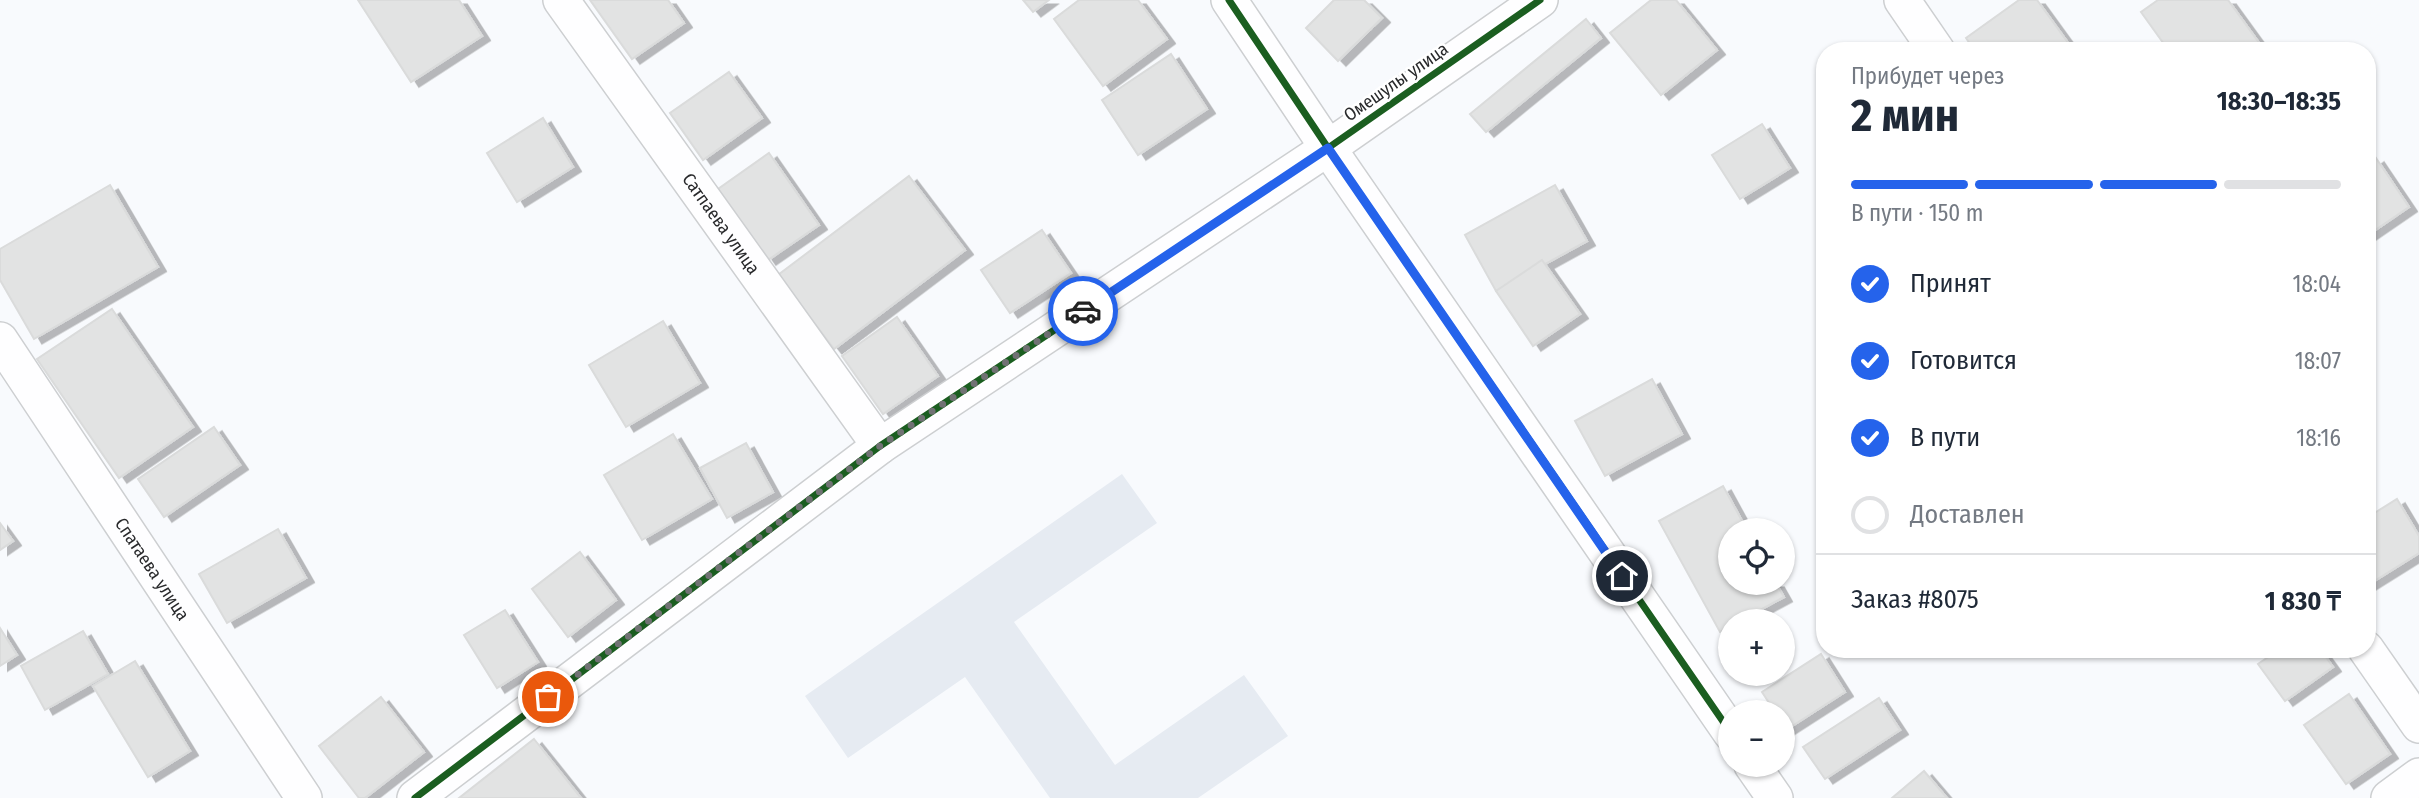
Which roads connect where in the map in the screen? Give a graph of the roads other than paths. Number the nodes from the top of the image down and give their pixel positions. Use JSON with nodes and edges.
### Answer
{"nodes":[{"id":1,"x":561,"y":0,"type":"edge"},
{"id":2,"x":1229,"y":0,"type":"edge"},
{"id":3,"x":1540,"y":0,"type":"edge"},
{"id":4,"x":1902,"y":0,"type":"edge"},
{"id":5,"x":1931,"y":42,"type":"edge"},
{"id":6,"x":1328,"y":148,"type":"junction"},
{"id":7,"x":0,"y":340,"type":"edge"},
{"id":8,"x":880,"y":446,"type":"junction"},
{"id":9,"x":2372,"y":658,"type":"edge"},
{"id":10,"x":1718,"y":714,"type":"edge"},
{"id":11,"x":2419,"y":725,"type":"edge"},
{"id":12,"x":2419,"y":776,"type":"edge"},
{"id":13,"x":1760,"y":777,"type":"edge"},
{"id":14,"x":304,"y":798,"type":"edge"},
{"id":15,"x":415,"y":798,"type":"edge"},
{"id":16,"x":1775,"y":798,"type":"edge"},
{"id":17,"x":2389,"y":798,"type":"edge"}],
"edges":[{"from":1,"to":8,"type":"street","name":"Сатпаева улица"},
{"from":2,"to":6,"type":"street"},
{"from":3,"to":6,"type":"street","name":"Омешулы улица"},
{"from":4,"to":5,"type":"street"},
{"from":6,"to":8,"type":"street","name":"Омешулы улица"},
{"from":6,"to":10,"type":"street"},
{"from":7,"to":14,"type":"street","name":"Спатаева улица"},
{"from":8,"to":15,"type":"street","name":"Омешулы улица"},
{"from":9,"to":11,"type":"street"},
{"from":12,"to":17,"type":"street"},
{"from":13,"to":16,"type":"street"}]}
